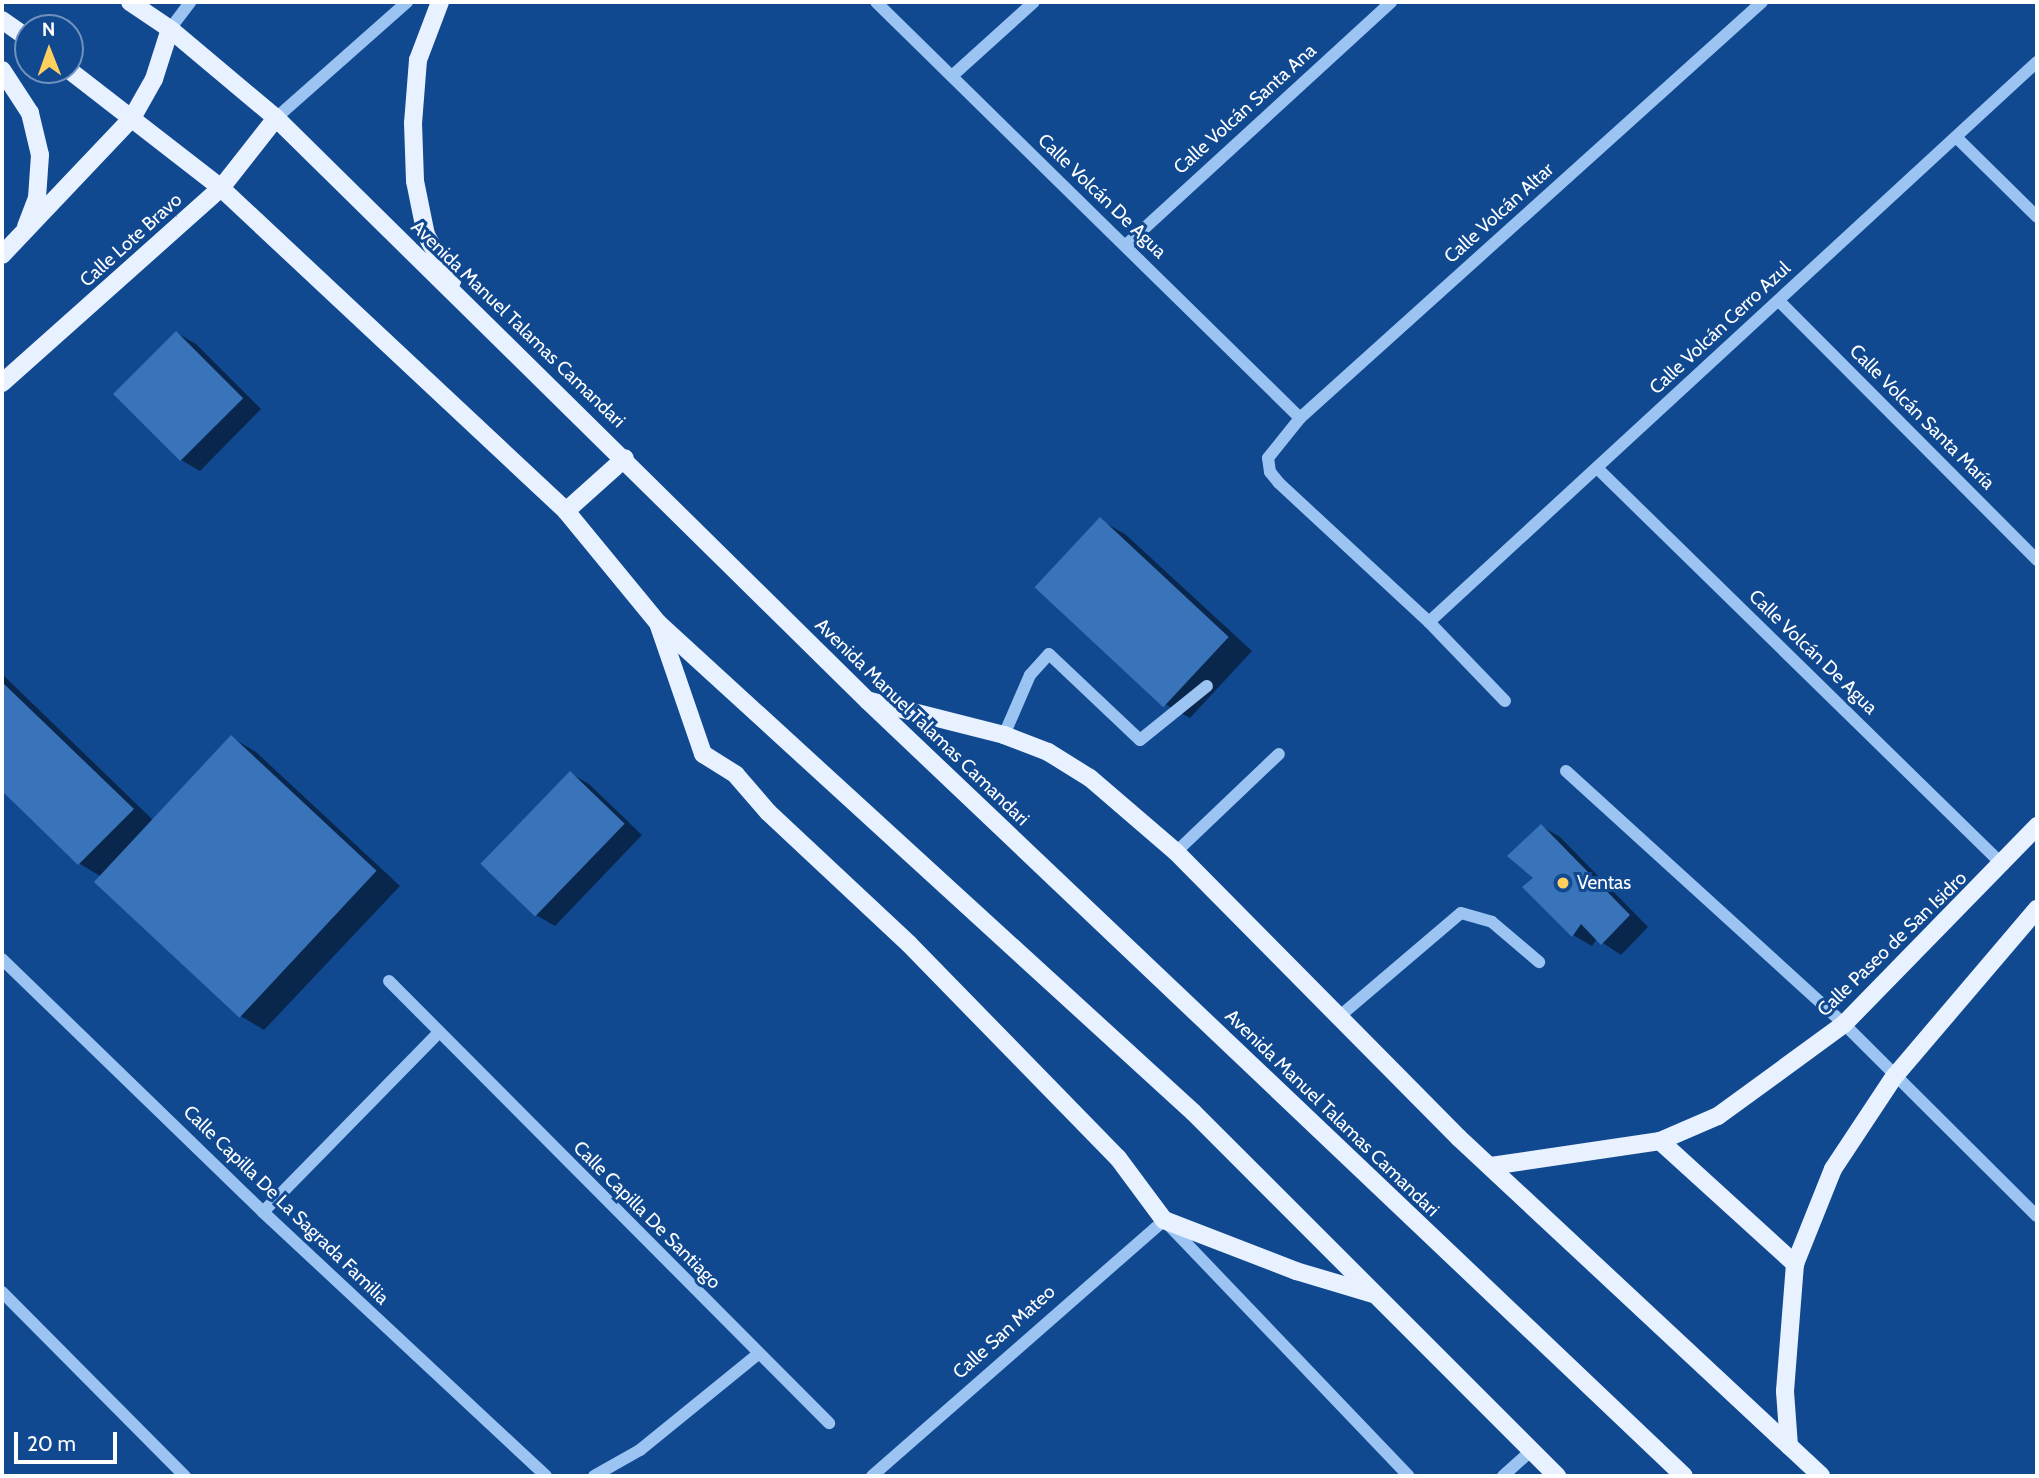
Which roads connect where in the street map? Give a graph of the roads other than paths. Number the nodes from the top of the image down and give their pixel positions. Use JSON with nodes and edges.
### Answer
{"nodes":[{"id":1,"x":130,"y":2,"type":"edge"},
{"id":2,"x":190,"y":2,"type":"edge"},
{"id":3,"x":407,"y":2,"type":"edge"},
{"id":4,"x":440,"y":2,"type":"edge"},
{"id":5,"x":876,"y":2,"type":"edge"},
{"id":6,"x":1034,"y":2,"type":"edge"},
{"id":7,"x":1391,"y":2,"type":"edge"},
{"id":8,"x":1762,"y":2,"type":"edge"},
{"id":9,"x":170,"y":29,"type":"junction"},
{"id":10,"x":2037,"y":62,"type":"edge"},
{"id":11,"x":2,"y":70,"type":"edge"},
{"id":12,"x":952,"y":76,"type":"junction"},
{"id":13,"x":84,"y":81,"type":"edge"},
{"id":14,"x":132,"y":118,"type":"junction"},
{"id":15,"x":276,"y":118,"type":"junction"},
{"id":16,"x":1956,"y":137,"type":"junction"},
{"id":17,"x":221,"y":188,"type":"junction"},
{"id":18,"x":2037,"y":217,"type":"edge"},
{"id":19,"x":22,"y":237,"type":"junction"},
{"id":20,"x":1125,"y":246,"type":"junction"},
{"id":21,"x":2,"y":255,"type":"edge"},
{"id":22,"x":460,"y":297,"type":"junction"},
{"id":23,"x":1779,"y":301,"type":"junction"},
{"id":24,"x":2,"y":383,"type":"edge"},
{"id":25,"x":1300,"y":418,"type":"junction"},
{"id":26,"x":625,"y":458,"type":"junction"},
{"id":27,"x":1597,"y":468,"type":"junction"},
{"id":28,"x":566,"y":511,"type":"junction"},
{"id":29,"x":2037,"y":560,"type":"edge"},
{"id":30,"x":1429,"y":622,"type":"junction"},
{"id":31,"x":658,"y":623,"type":"junction"},
{"id":32,"x":1207,"y":686,"type":"dead end"},
{"id":33,"x":868,"y":701,"type":"junction"},
{"id":34,"x":1505,"y":701,"type":"dead end"},
{"id":35,"x":1004,"y":735,"type":"junction"},
{"id":36,"x":1279,"y":754,"type":"dead end"},
{"id":37,"x":1566,"y":771,"type":"dead end"},
{"id":38,"x":2037,"y":826,"type":"edge"},
{"id":39,"x":1176,"y":852,"type":"junction"},
{"id":40,"x":2003,"y":865,"type":"junction"},
{"id":41,"x":2037,"y":909,"type":"edge"},
{"id":42,"x":2,"y":959,"type":"edge"},
{"id":43,"x":1539,"y":962,"type":"dead end"},
{"id":44,"x":389,"y":981,"type":"dead end"},
{"id":45,"x":1341,"y":1015,"type":"junction"},
{"id":46,"x":1844,"y":1024,"type":"junction"},
{"id":47,"x":439,"y":1032,"type":"junction"},
{"id":48,"x":1894,"y":1077,"type":"junction"},
{"id":49,"x":1660,"y":1141,"type":"junction"},
{"id":50,"x":1491,"y":1166,"type":"junction"},
{"id":51,"x":263,"y":1212,"type":"junction"},
{"id":52,"x":2037,"y":1216,"type":"edge"},
{"id":53,"x":1164,"y":1220,"type":"junction"},
{"id":54,"x":1795,"y":1264,"type":"junction"},
{"id":55,"x":2,"y":1292,"type":"edge"},
{"id":56,"x":1376,"y":1295,"type":"junction"},
{"id":57,"x":758,"y":1354,"type":"junction"},
{"id":58,"x":829,"y":1423,"type":"dead end"},
{"id":59,"x":1789,"y":1446,"type":"junction"},
{"id":60,"x":1531,"y":1451,"type":"junction"},
{"id":61,"x":185,"y":1476,"type":"edge"},
{"id":62,"x":547,"y":1476,"type":"edge"},
{"id":63,"x":594,"y":1476,"type":"edge"},
{"id":64,"x":872,"y":1476,"type":"edge"},
{"id":65,"x":1409,"y":1476,"type":"edge"},
{"id":66,"x":1503,"y":1476,"type":"edge"},
{"id":67,"x":1557,"y":1476,"type":"edge"},
{"id":68,"x":1684,"y":1476,"type":"edge"},
{"id":69,"x":1821,"y":1476,"type":"edge"}],
"edges":[{"from":1,"to":9,"type":"main road","name":"Avenida Manuel Talamas Camandari"},
{"from":2,"to":9,"type":"street"},
{"from":3,"to":15,"type":"street"},
{"from":4,"to":22,"type":"main road"},
{"from":5,"to":12,"type":"street","name":"Calle Volcán De Agua"},
{"from":6,"to":12,"type":"street"},
{"from":7,"to":20,"type":"street","name":"Calle Volcán Santa Ana"},
{"from":8,"to":25,"type":"street","name":"Calle Volcán Altar"},
{"from":9,"to":14,"type":"main road"},
{"from":9,"to":15,"type":"main road","name":"Avenida Manuel Talamas Camandari"},
{"from":10,"to":16,"type":"street","name":"Calle Volcán Cerro Azul"},
{"from":11,"to":19,"type":"main road"},
{"from":12,"to":20,"type":"street","name":"Calle Volcán De Agua"},
{"from":13,"to":14,"type":"main road"},
{"from":14,"to":17,"type":"main road"},
{"from":14,"to":19,"type":"main road"},
{"from":15,"to":17,"type":"main road","name":"Calle Lote Bravo"},
{"from":15,"to":22,"type":"main road","name":"Avenida Manuel Talamas Camandari"},
{"from":16,"to":18,"type":"street"},
{"from":16,"to":23,"type":"street","name":"Calle Volcán Cerro Azul"},
{"from":17,"to":24,"type":"main road","name":"Calle Lote Bravo"},
{"from":17,"to":28,"type":"main road"},
{"from":19,"to":21,"type":"main road"},
{"from":20,"to":25,"type":"street","name":"Calle Volcán De Agua"},
{"from":22,"to":26,"type":"main road","name":"Avenida Manuel Talamas Camandari"},
{"from":23,"to":27,"type":"street","name":"Calle Volcán Cerro Azul"},
{"from":23,"to":29,"type":"street","name":"Calle Volcán Santa María"},
{"from":25,"to":30,"type":"street","name":"Calle Volcán Altar"},
{"from":26,"to":28,"type":"main road"},
{"from":26,"to":33,"type":"main road","name":"Avenida Manuel Talamas Camandari"},
{"from":27,"to":30,"type":"street","name":"Calle Volcán Cerro Azul"},
{"from":27,"to":40,"type":"street","name":"Calle Volcán De Agua"},
{"from":28,"to":31,"type":"main road"},
{"from":30,"to":34,"type":"street"},
{"from":31,"to":53,"type":"main road"},
{"from":31,"to":56,"type":"main road"},
{"from":32,"to":35,"type":"street"},
{"from":33,"to":35,"type":"main road"},
{"from":33,"to":68,"type":"main road","name":"Avenida Manuel Talamas Camandari"},
{"from":35,"to":39,"type":"main road"},
{"from":36,"to":39,"type":"street"},
{"from":37,"to":46,"type":"street"},
{"from":38,"to":40,"type":"main road","name":"Calle Paseo de San Isidro"},
{"from":39,"to":45,"type":"main road"},
{"from":40,"to":46,"type":"main road","name":"Calle Paseo de San Isidro"},
{"from":41,"to":48,"type":"main road"},
{"from":42,"to":51,"type":"street","name":"Calle Capilla De La Sagrada Familia"},
{"from":43,"to":45,"type":"street"},
{"from":44,"to":47,"type":"street","name":"Calle Capilla De Santiago"},
{"from":45,"to":50,"type":"main road"},
{"from":46,"to":48,"type":"street"},
{"from":46,"to":49,"type":"main road","name":"Calle Paseo de San Isidro"},
{"from":47,"to":51,"type":"street"},
{"from":47,"to":57,"type":"street","name":"Calle Capilla De Santiago"},
{"from":48,"to":52,"type":"street"},
{"from":48,"to":54,"type":"main road"},
{"from":49,"to":50,"type":"main road","name":"Calle Paseo de San Isidro"},
{"from":49,"to":54,"type":"main road"},
{"from":50,"to":59,"type":"main road"},
{"from":51,"to":62,"type":"street","name":"Calle Capilla De La Sagrada Familia"},
{"from":53,"to":56,"type":"main road"},
{"from":53,"to":64,"type":"street","name":"Calle San Mateo"},
{"from":53,"to":65,"type":"street"},
{"from":54,"to":59,"type":"main road"},
{"from":55,"to":61,"type":"street"},
{"from":56,"to":60,"type":"main road"},
{"from":57,"to":58,"type":"street","name":"Calle Capilla De Santiago"},
{"from":57,"to":63,"type":"street"},
{"from":59,"to":69,"type":"main road"},
{"from":60,"to":66,"type":"street"},
{"from":60,"to":67,"type":"main road"}]}
